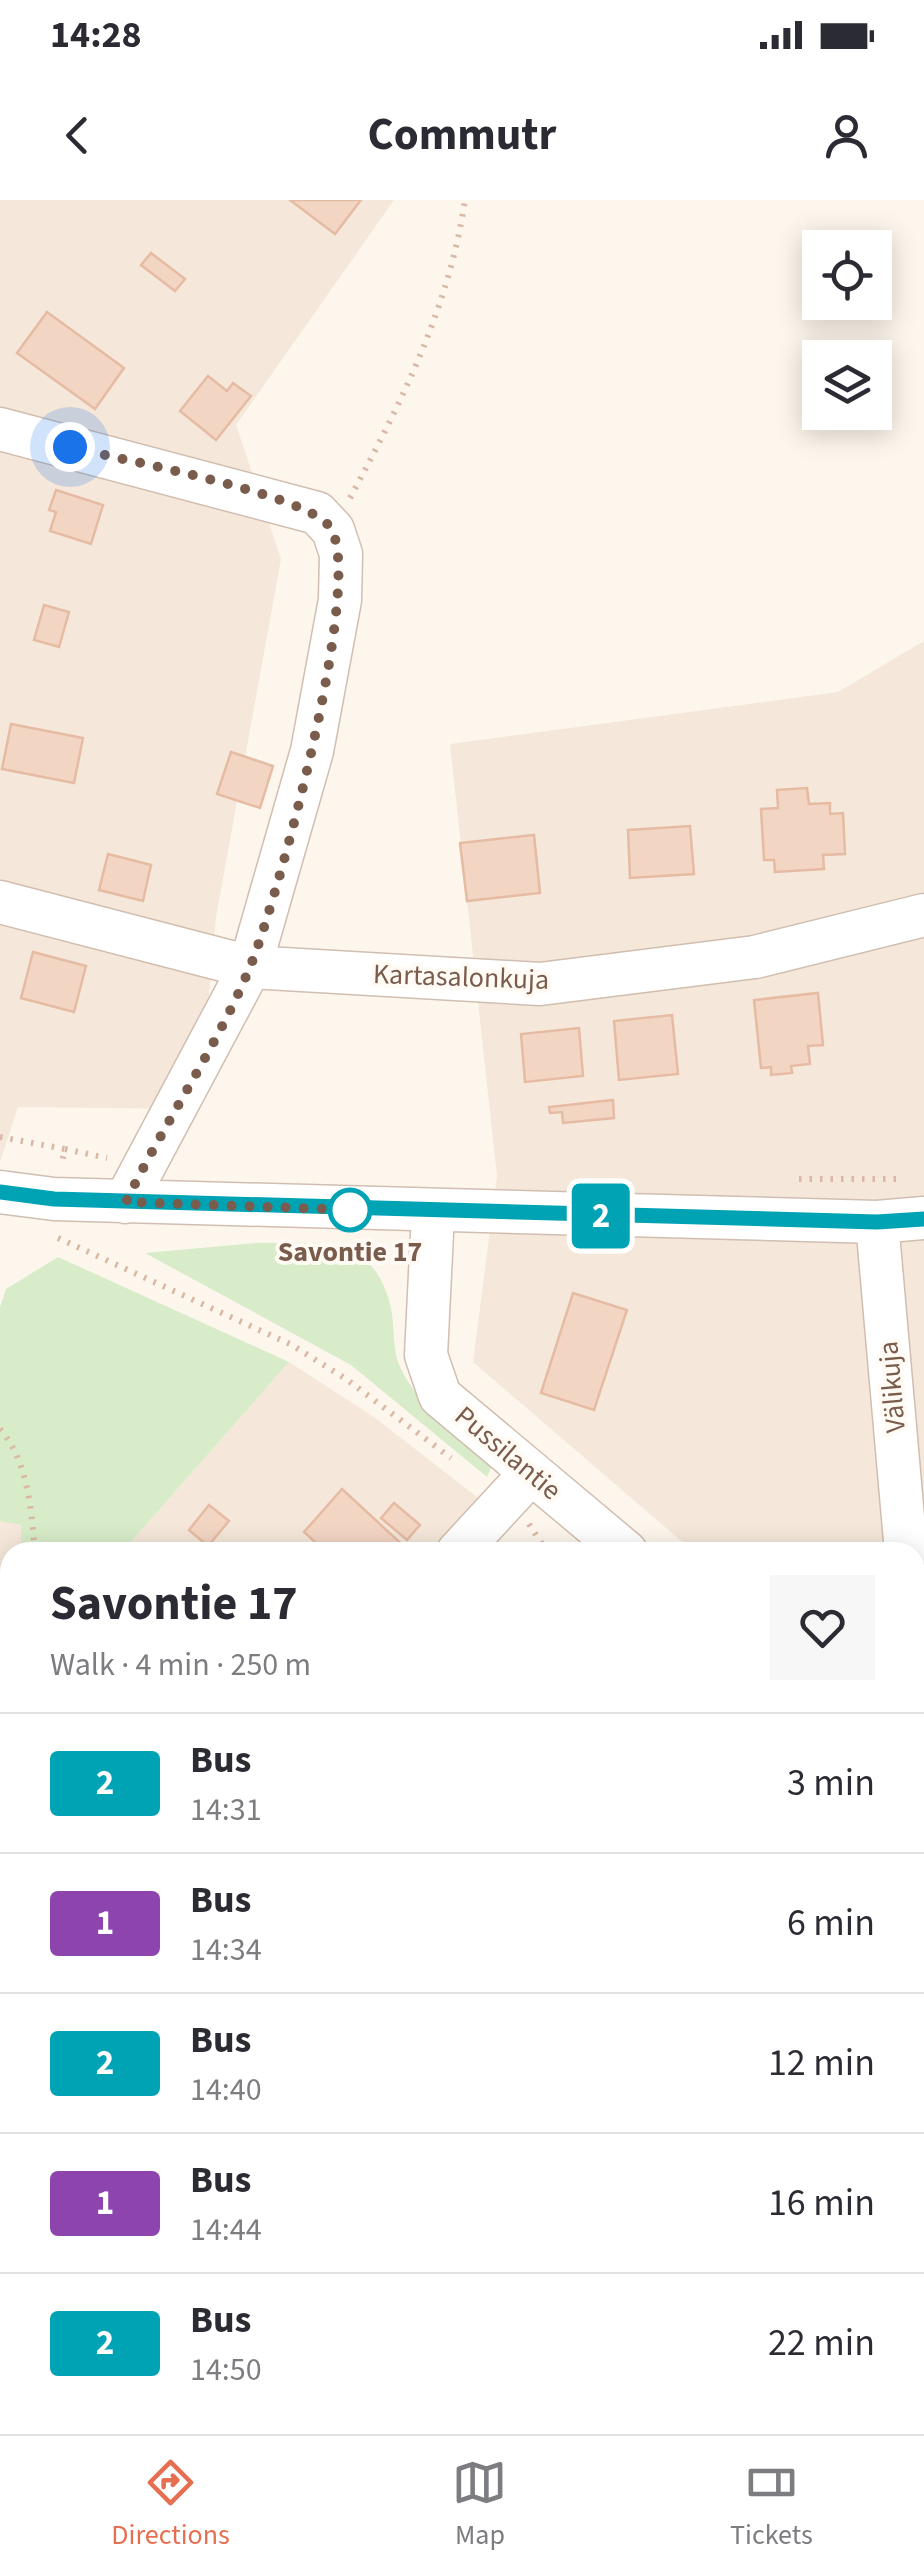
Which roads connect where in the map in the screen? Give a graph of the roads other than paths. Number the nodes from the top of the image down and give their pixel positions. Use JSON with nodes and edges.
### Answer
{"nodes":[{"id":1,"x":0,"y":430,"type":"edge"},
{"id":2,"x":0,"y":902,"type":"edge"},
{"id":3,"x":924,"y":915,"type":"edge"},
{"id":4,"x":250,"y":967,"type":"junction"},
{"id":5,"x":126,"y":1202,"type":"junction"},
{"id":6,"x":3,"y":1205,"type":"edge"},
{"id":7,"x":433,"y":1213,"type":"junction"},
{"id":8,"x":924,"y":1218,"type":"edge"},
{"id":9,"x":877,"y":1222,"type":"junction"},
{"id":10,"x":518,"y":1487,"type":"junction"},
{"id":11,"x":467,"y":1542,"type":"edge"},
{"id":12,"x":609,"y":1542,"type":"edge"},
{"id":13,"x":905,"y":1542,"type":"edge"}],
"edges":[{"from":1,"to":4,"type":"street"},
{"from":2,"to":4,"type":"street","name":"Kartasalonkuja"},
{"from":3,"to":4,"type":"street","name":"Kartasalonkuja"},
{"from":4,"to":5,"type":"street"},
{"from":5,"to":6,"type":"street"},
{"from":5,"to":7,"type":"street"},
{"from":7,"to":9,"type":"street"},
{"from":7,"to":10,"type":"street","name":"Pussilantie"},
{"from":8,"to":9,"type":"street"},
{"from":9,"to":13,"type":"street","name":"Välikuja"},
{"from":10,"to":11,"type":"street"},
{"from":10,"to":12,"type":"street","name":"Pussilantie"}]}
